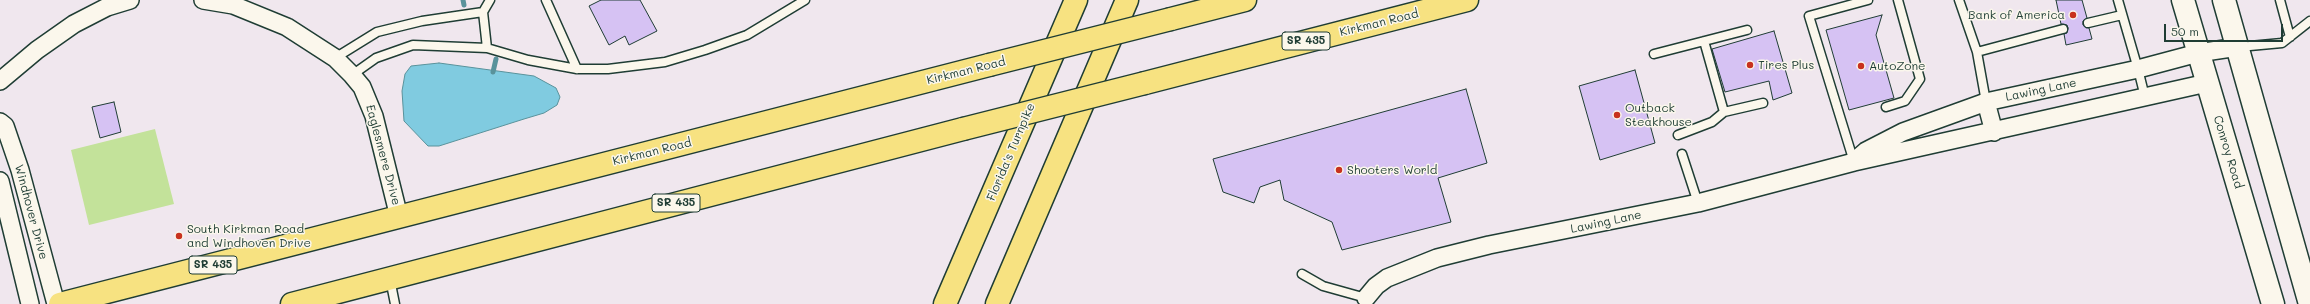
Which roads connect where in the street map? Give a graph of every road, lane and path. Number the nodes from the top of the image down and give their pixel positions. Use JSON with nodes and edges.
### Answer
{"nodes":[{"id":1,"x":130,"y":0,"type":"edge"},
{"id":2,"x":203,"y":0,"type":"edge"},
{"id":3,"x":490,"y":0,"type":"edge"},
{"id":4,"x":546,"y":0,"type":"edge"},
{"id":5,"x":805,"y":0,"type":"edge"},
{"id":6,"x":1076,"y":0,"type":"edge"},
{"id":7,"x":1127,"y":0,"type":"edge"},
{"id":8,"x":1245,"y":0,"type":"edge"},
{"id":9,"x":1467,"y":0,"type":"edge"},
{"id":10,"x":1868,"y":0,"type":"edge"},
{"id":11,"x":1898,"y":0,"type":"edge"},
{"id":12,"x":1959,"y":0,"type":"edge"},
{"id":13,"x":2118,"y":0,"type":"edge"},
{"id":14,"x":2183,"y":0,"type":"edge"},
{"id":15,"x":2224,"y":0,"type":"edge"},
{"id":16,"x":2280,"y":0,"type":"edge"},
{"id":17,"x":483,"y":12,"type":"junction"},
{"id":18,"x":2122,"y":15,"type":"junction"},
{"id":19,"x":2310,"y":21,"type":"edge"},
{"id":20,"x":2088,"y":23,"type":"dead end"},
{"id":21,"x":2063,"y":29,"type":"dead end"},
{"id":22,"x":1747,"y":30,"type":"dead end"},
{"id":23,"x":2290,"y":37,"type":"junction"},
{"id":24,"x":1704,"y":41,"type":"junction"},
{"id":25,"x":2238,"y":47,"type":"junction"},
{"id":26,"x":487,"y":48,"type":"junction"},
{"id":27,"x":1977,"y":52,"type":"junction"},
{"id":28,"x":2198,"y":53,"type":"junction"},
{"id":29,"x":1654,"y":54,"type":"dead end"},
{"id":30,"x":335,"y":58,"type":"junction"},
{"id":31,"x":577,"y":69,"type":"junction"},
{"id":32,"x":2138,"y":69,"type":"junction"},
{"id":33,"x":352,"y":75,"type":"junction"},
{"id":34,"x":0,"y":81,"type":"edge"},
{"id":35,"x":2207,"y":83,"type":"junction"},
{"id":36,"x":2145,"y":97,"type":"junction"},
{"id":37,"x":1763,"y":102,"type":"dead end"},
{"id":38,"x":1986,"y":102,"type":"junction"},
{"id":39,"x":1886,"y":107,"type":"dead end"},
{"id":40,"x":1724,"y":112,"type":"junction"},
{"id":41,"x":0,"y":122,"type":"edge"},
{"id":42,"x":1994,"y":132,"type":"junction"},
{"id":43,"x":1678,"y":135,"type":"dead end"},
{"id":44,"x":1682,"y":154,"type":"dead end"},
{"id":45,"x":1854,"y":162,"type":"junction"},
{"id":46,"x":0,"y":181,"type":"edge"},
{"id":47,"x":1698,"y":203,"type":"junction"},
{"id":48,"x":399,"y":217,"type":"junction"},
{"id":49,"x":1302,"y":274,"type":"dead end"},
{"id":50,"x":389,"y":277,"type":"junction"},
{"id":51,"x":1366,"y":298,"type":"joint"},
{"id":52,"x":30,"y":304,"type":"edge"},
{"id":53,"x":56,"y":304,"type":"edge"},
{"id":54,"x":60,"y":304,"type":"edge"},
{"id":55,"x":292,"y":304,"type":"edge"},
{"id":56,"x":395,"y":304,"type":"edge"},
{"id":57,"x":946,"y":304,"type":"edge"},
{"id":58,"x":997,"y":304,"type":"edge"},
{"id":59,"x":2273,"y":304,"type":"edge"},
{"id":60,"x":2310,"y":304,"type":"edge"}],
"edges":[{"from":1,"to":34,"type":"street"},
{"from":2,"to":30,"type":"street","name":"Eaglesmere Drive"},
{"from":3,"to":17,"type":"lane"},
{"from":4,"to":31,"type":"lane"},
{"from":5,"to":31,"type":"lane"},
{"from":6,"to":57,"type":"main road","name":"Florida's Turnpike"},
{"from":7,"to":58,"type":"main road"},
{"from":8,"to":48,"type":"main road","name":"Kirkman Road","number":"SR 435","bridge":true},
{"from":9,"to":50,"type":"main road","name":"Kirkman Road","number":"SR 435","bridge":true},
{"from":10,"to":45,"type":"lane"},
{"from":11,"to":39,"type":"lane"},
{"from":12,"to":27,"type":"lane"},
{"from":13,"to":18,"type":"lane"},
{"from":14,"to":28,"type":"main road","name":"Conroy Road"},
{"from":15,"to":25,"type":"main road"},
{"from":16,"to":23,"type":"lane"},
{"from":17,"to":26,"type":"lane"},
{"from":17,"to":30,"type":"lane"},
{"from":18,"to":20,"type":"lane"},
{"from":18,"to":32,"type":"lane"},
{"from":19,"to":23,"type":"lane"},
{"from":21,"to":27,"type":"lane"},
{"from":22,"to":24,"type":"lane"},
{"from":23,"to":25,"type":"lane"},
{"from":24,"to":29,"type":"lane"},
{"from":24,"to":40,"type":"lane"},
{"from":25,"to":28,"type":"street","name":"Lawing Lane"},
{"from":25,"to":60,"type":"main road"},
{"from":26,"to":31,"type":"lane"},
{"from":26,"to":33,"type":"lane"},
{"from":27,"to":38,"type":"lane"},
{"from":28,"to":32,"type":"street","name":"Lawing Lane"},
{"from":28,"to":35,"type":"main road","name":"Conroy Road"},
{"from":30,"to":33,"type":"street","name":"Eaglesmere Drive"},
{"from":32,"to":36,"type":"lane"},
{"from":32,"to":38,"type":"street","name":"Lawing Lane"},
{"from":33,"to":48,"type":"street","name":"Eaglesmere Drive"},
{"from":35,"to":36,"type":"street","name":"Lawing Lane"},
{"from":35,"to":59,"type":"main road","name":"Conroy Road"},
{"from":36,"to":42,"type":"street","name":"Lawing Lane"},
{"from":37,"to":40,"type":"lane"},
{"from":38,"to":42,"type":"street"},
{"from":38,"to":45,"type":"street","name":"Lawing Lane"},
{"from":40,"to":43,"type":"lane"},
{"from":41,"to":53,"type":"street","name":"Windhover Drive"},
{"from":42,"to":45,"type":"street","name":"Lawing Lane"},
{"from":44,"to":47,"type":"lane"},
{"from":45,"to":47,"type":"street","name":"Lawing Lane"},
{"from":46,"to":52,"type":"street","name":"Windhover Drive"},
{"from":47,"to":51,"type":"street","name":"Lawing Lane"},
{"from":48,"to":54,"type":"main road","name":"Kirkman Road","number":"SR 435"},
{"from":49,"to":51,"type":"lane"},
{"from":50,"to":55,"type":"main road","name":"Kirkman Road","number":"SR 435"},
{"from":50,"to":56,"type":"lane"}]}
